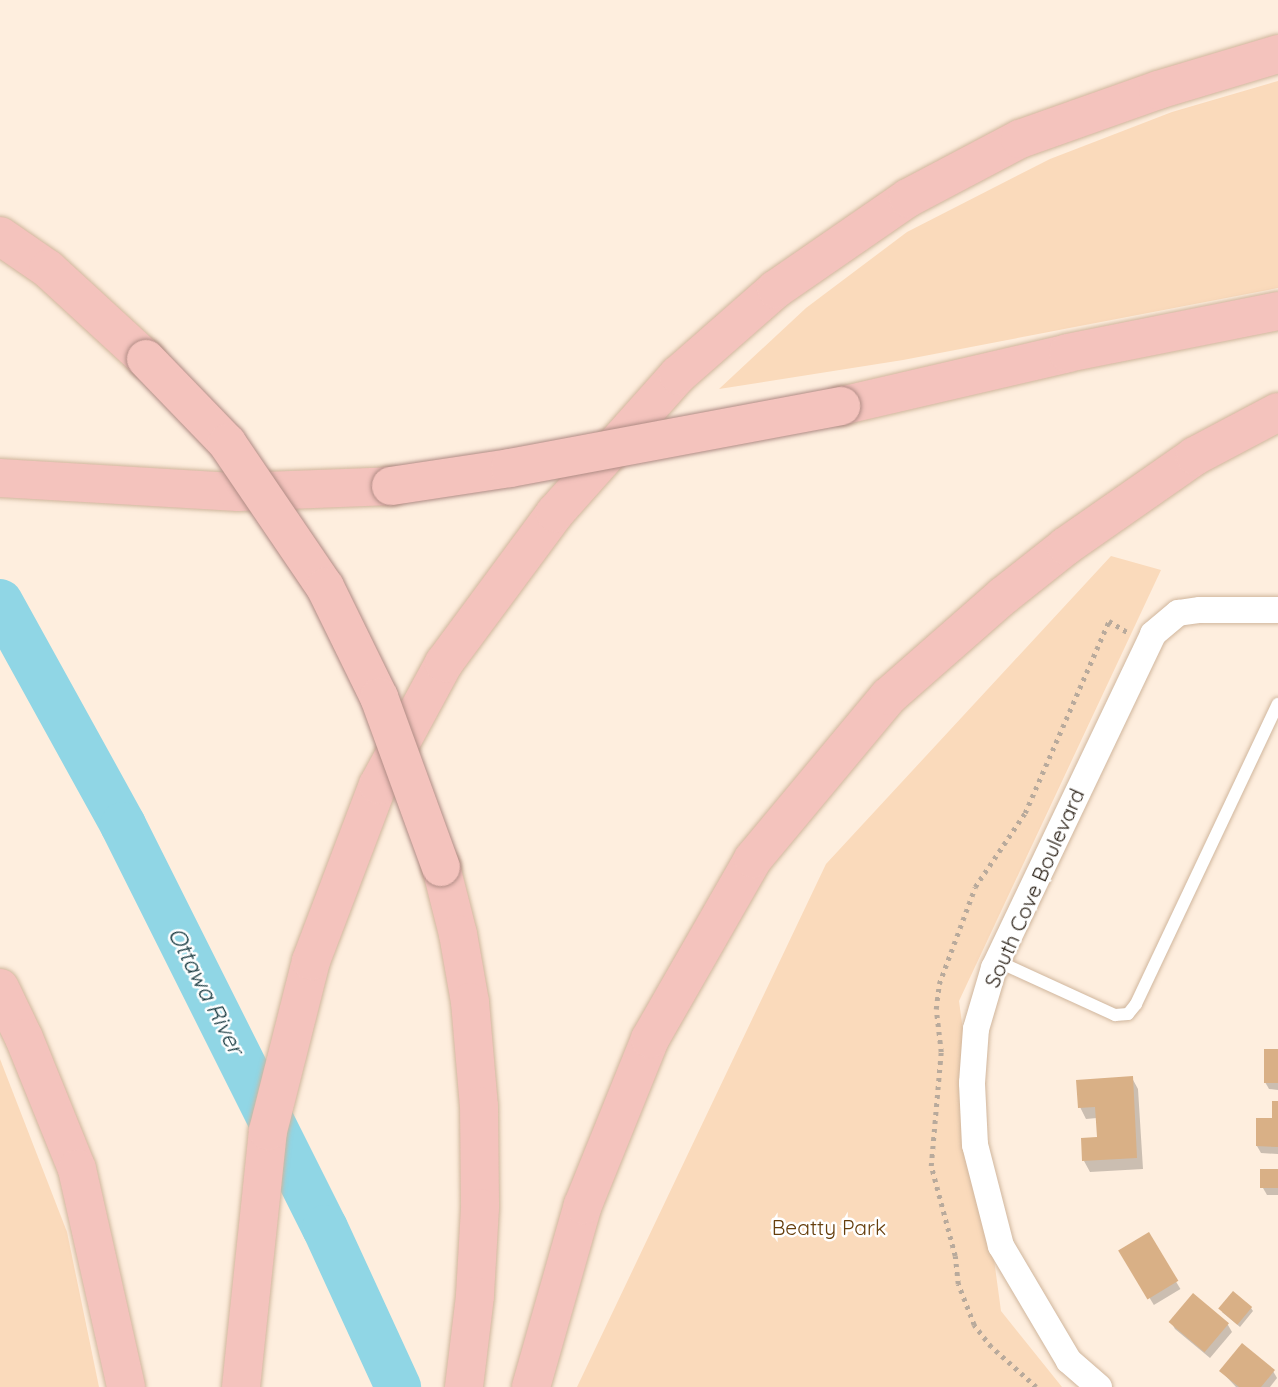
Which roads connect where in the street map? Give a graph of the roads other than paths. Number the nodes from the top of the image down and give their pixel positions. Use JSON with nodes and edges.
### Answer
{"nodes":[{"id":1,"x":1278,"y":54,"type":"edge"},
{"id":2,"x":0,"y":236,"type":"edge"},
{"id":3,"x":1278,"y":311,"type":"edge"},
{"id":4,"x":1278,"y":412,"type":"edge"},
{"id":5,"x":0,"y":478,"type":"edge"},
{"id":6,"x":1278,"y":610,"type":"edge"},
{"id":7,"x":1278,"y":704,"type":"edge"},
{"id":8,"x":997,"y":961,"type":"junction"},
{"id":9,"x":0,"y":988,"type":"edge"},
{"id":10,"x":243,"y":1370,"type":"edge"},
{"id":11,"x":534,"y":1375,"type":"edge"},
{"id":12,"x":126,"y":1387,"type":"edge"},
{"id":13,"x":464,"y":1387,"type":"edge"},
{"id":14,"x":1098,"y":1387,"type":"edge"}],
"edges":[{"from":1,"to":10,"type":"highway"},
{"from":2,"to":13,"type":"highway","bridge":true},
{"from":3,"to":5,"type":"highway","bridge":true},
{"from":4,"to":11,"type":"highway"},
{"from":6,"to":8,"type":"street","name":"South Cove Boulevard"},
{"from":7,"to":8,"type":"lane"},
{"from":8,"to":14,"type":"street","name":"South Cove Boulevard"},
{"from":9,"to":12,"type":"highway"}]}
